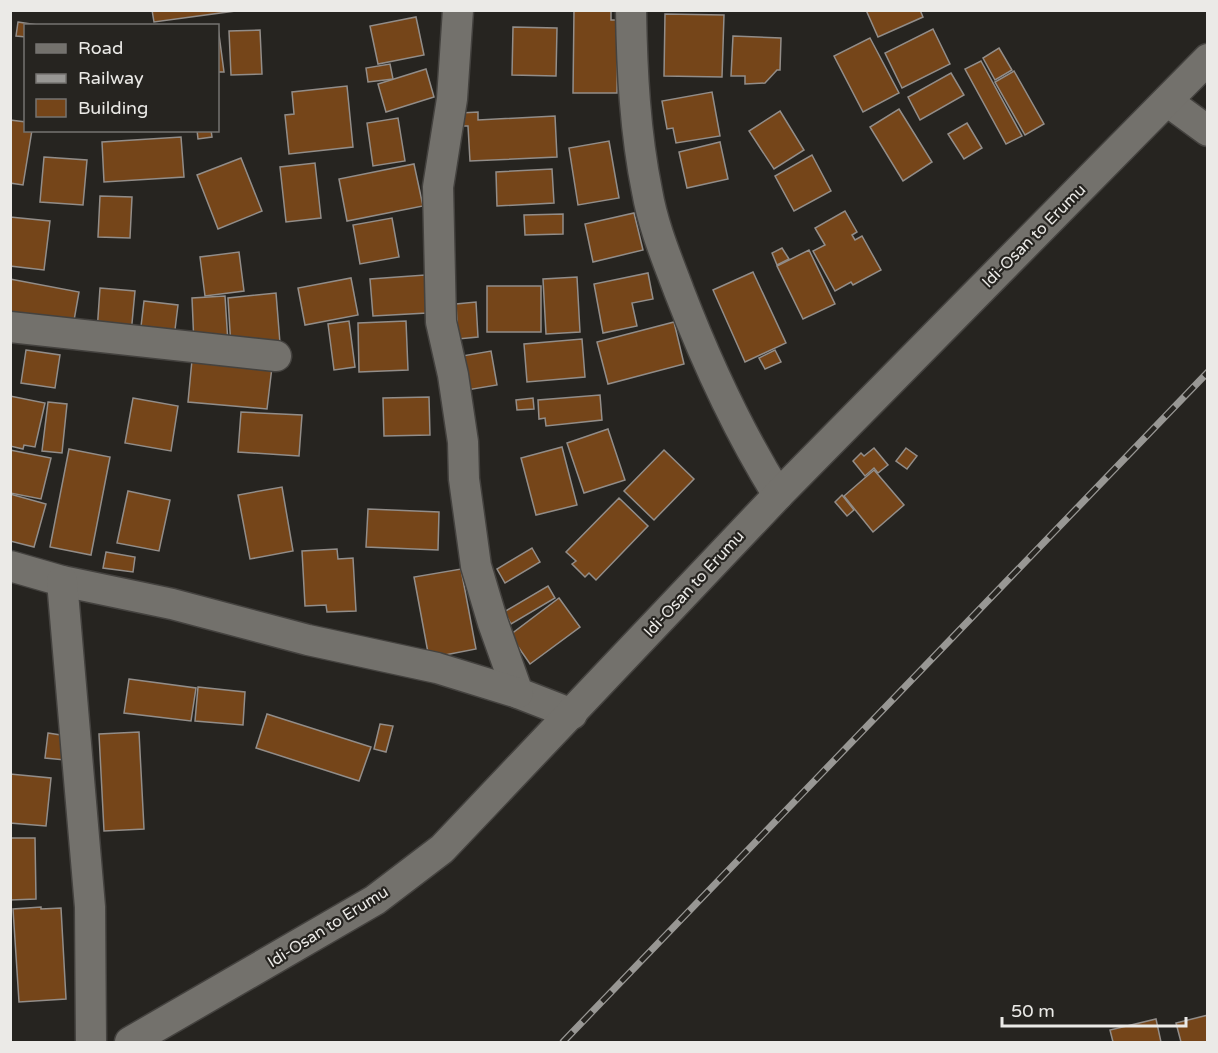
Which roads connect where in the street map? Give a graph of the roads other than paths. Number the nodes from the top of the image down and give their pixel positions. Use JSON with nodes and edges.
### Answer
{"nodes":[{"id":1,"x":458,"y":10,"type":"edge"},
{"id":2,"x":631,"y":10,"type":"edge"},
{"id":3,"x":1208,"y":59,"type":"edge"},
{"id":4,"x":1167,"y":101,"type":"junction"},
{"id":5,"x":1208,"y":131,"type":"edge"},
{"id":6,"x":10,"y":327,"type":"edge"},
{"id":7,"x":276,"y":356,"type":"dead end"},
{"id":8,"x":778,"y":495,"type":"junction"},
{"id":9,"x":10,"y":566,"type":"edge"},
{"id":10,"x":62,"y":581,"type":"junction"},
{"id":11,"x":518,"y":693,"type":"junction"},
{"id":12,"x":572,"y":714,"type":"junction"},
{"id":13,"x":91,"y":1042,"type":"edge"},
{"id":14,"x":130,"y":1042,"type":"edge"}],
"edges":[{"from":1,"to":11,"type":"street"},
{"from":2,"to":8,"type":"street"},
{"from":3,"to":4,"type":"street","name":"Idi-Osan to Erumu"},
{"from":4,"to":5,"type":"street"},
{"from":4,"to":8,"type":"street","name":"Idi-Osan to Erumu"},
{"from":6,"to":7,"type":"street"},
{"from":8,"to":12,"type":"street","name":"Idi-Osan to Erumu"},
{"from":9,"to":10,"type":"street"},
{"from":10,"to":11,"type":"street"},
{"from":10,"to":13,"type":"street"},
{"from":11,"to":12,"type":"street"},
{"from":12,"to":14,"type":"street","name":"Idi-Osan to Erumu"}]}
